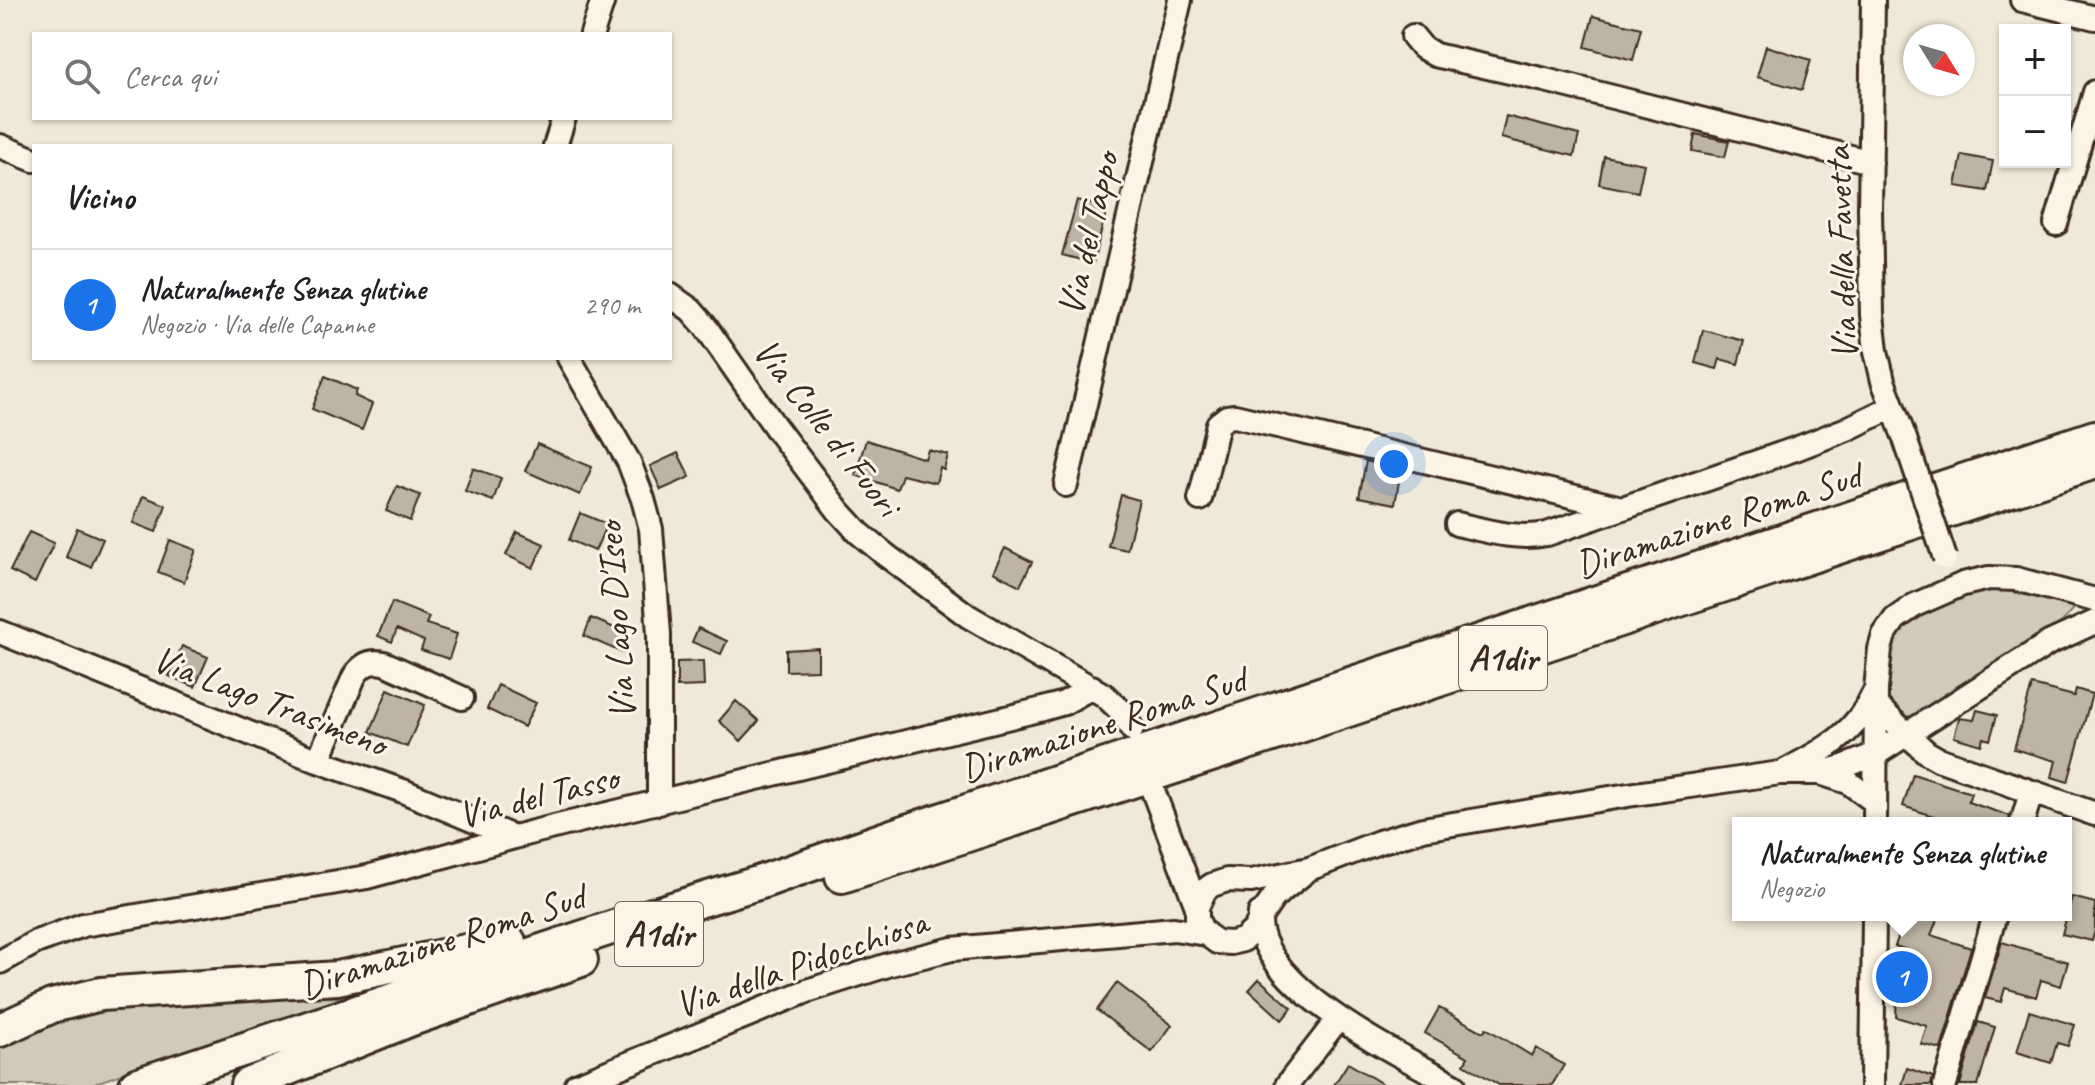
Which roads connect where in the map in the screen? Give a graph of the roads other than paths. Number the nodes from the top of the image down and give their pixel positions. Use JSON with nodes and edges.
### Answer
{"nodes":[{"id":1,"x":603,"y":0,"type":"edge"},
{"id":2,"x":1180,"y":0,"type":"edge"},
{"id":3,"x":1873,"y":0,"type":"edge"},
{"id":4,"x":2022,"y":0,"type":"edge"},
{"id":5,"x":2095,"y":18,"type":"edge"},
{"id":6,"x":593,"y":32,"type":"edge"},
{"id":7,"x":1413,"y":36,"type":"dead end"},
{"id":8,"x":2095,"y":92,"type":"edge"},
{"id":9,"x":563,"y":120,"type":"edge"},
{"id":10,"x":556,"y":144,"type":"edge"},
{"id":11,"x":0,"y":146,"type":"edge"},
{"id":12,"x":32,"y":159,"type":"edge"},
{"id":13,"x":1871,"y":162,"type":"junction"},
{"id":14,"x":2056,"y":224,"type":"dead end"},
{"id":15,"x":672,"y":296,"type":"edge"},
{"id":16,"x":570,"y":360,"type":"edge"},
{"id":17,"x":1892,"y":407,"type":"junction"},
{"id":18,"x":2095,"y":437,"type":"edge"},
{"id":19,"x":2095,"y":462,"type":"edge"},
{"id":20,"x":1066,"y":485,"type":"dead end"},
{"id":21,"x":1200,"y":499,"type":"dead end"},
{"id":22,"x":1622,"y":508,"type":"junction"},
{"id":23,"x":1457,"y":524,"type":"dead end"},
{"id":24,"x":1956,"y":587,"type":"junction"},
{"id":25,"x":2091,"y":599,"type":"edge"},
{"id":26,"x":2095,"y":622,"type":"edge"},
{"id":27,"x":0,"y":632,"type":"edge"},
{"id":28,"x":2049,"y":643,"type":"junction"},
{"id":29,"x":1092,"y":687,"type":"junction"},
{"id":30,"x":462,"y":698,"type":"dead end"},
{"id":31,"x":1876,"y":698,"type":"junction"},
{"id":32,"x":1132,"y":729,"type":"dead end"},
{"id":33,"x":1906,"y":734,"type":"junction"},
{"id":34,"x":1876,"y":746,"type":"junction"},
{"id":35,"x":318,"y":761,"type":"junction"},
{"id":36,"x":1818,"y":763,"type":"junction"},
{"id":37,"x":1153,"y":791,"type":"dead end"},
{"id":38,"x":2031,"y":793,"type":"junction"},
{"id":39,"x":659,"y":803,"type":"junction"},
{"id":40,"x":1875,"y":812,"type":"edge"},
{"id":41,"x":2095,"y":814,"type":"edge"},
{"id":42,"x":2024,"y":817,"type":"edge"},
{"id":43,"x":513,"y":837,"type":"junction"},
{"id":44,"x":1177,"y":856,"type":"junction"},
{"id":45,"x":1309,"y":869,"type":"junction"},
{"id":46,"x":1227,"y":881,"type":"junction"},
{"id":47,"x":1197,"y":907,"type":"junction"},
{"id":48,"x":1259,"y":919,"type":"junction"},
{"id":49,"x":1874,"y":921,"type":"edge"},
{"id":50,"x":1993,"y":921,"type":"edge"},
{"id":51,"x":626,"y":923,"type":"junction"},
{"id":52,"x":1152,"y":931,"type":"junction"},
{"id":53,"x":1206,"y":934,"type":"junction"},
{"id":54,"x":1238,"y":942,"type":"junction"},
{"id":55,"x":1274,"y":961,"type":"junction"},
{"id":56,"x":0,"y":962,"type":"edge"},
{"id":57,"x":1338,"y":1019,"type":"junction"},
{"id":58,"x":0,"y":1030,"type":"edge"},
{"id":59,"x":309,"y":1060,"type":"junction"},
{"id":60,"x":136,"y":1085,"type":"edge"},
{"id":61,"x":247,"y":1085,"type":"edge"},
{"id":62,"x":262,"y":1085,"type":"edge"},
{"id":63,"x":576,"y":1085,"type":"edge"},
{"id":64,"x":1287,"y":1085,"type":"edge"},
{"id":65,"x":1454,"y":1085,"type":"edge"},
{"id":66,"x":1872,"y":1085,"type":"edge"},
{"id":67,"x":1945,"y":1085,"type":"edge"}],
"edges":[{"from":1,"to":6,"type":"street"},
{"from":2,"to":20,"type":"street","name":"Via del Tappo"},
{"from":3,"to":13,"type":"street","name":"Via della Favetta"},
{"from":4,"to":5,"type":"street"},
{"from":7,"to":13,"type":"street"},
{"from":8,"to":14,"type":"street"},
{"from":9,"to":10,"type":"street"},
{"from":11,"to":12,"type":"street"},
{"from":13,"to":17,"type":"street","name":"Via della Favetta"},
{"from":15,"to":29,"type":"street","name":"Via Colle di Fuori"},
{"from":16,"to":39,"type":"street","name":"Via Lago D'Iseo"},
{"from":17,"to":22,"type":"street"},
{"from":17,"to":24,"type":"street","name":"Via della Favetta","bridge":true},
{"from":18,"to":51,"type":"highway","name":"Diramazione Roma Sud","number":"A1dir"},
{"from":19,"to":59,"type":"highway","name":"Diramazione Roma Sud","number":"A1dir"},
{"from":21,"to":22,"type":"street"},
{"from":22,"to":23,"type":"street"},
{"from":24,"to":25,"type":"street"},
{"from":24,"to":31,"type":"street"},
{"from":25,"to":28,"type":"street"},
{"from":26,"to":28,"type":"street"},
{"from":27,"to":35,"type":"street","name":"Via Lago Trasimeno"},
{"from":28,"to":33,"type":"street"},
{"from":29,"to":32,"type":"street","name":"Via Colle di Fuori"},
{"from":29,"to":39,"type":"street","name":"Via del Tasso"},
{"from":30,"to":35,"type":"street"},
{"from":31,"to":33,"type":"street"},
{"from":31,"to":34,"type":"street"},
{"from":31,"to":36,"type":"street"},
{"from":33,"to":34,"type":"street"},
{"from":33,"to":38,"type":"street"},
{"from":34,"to":36,"type":"street"},
{"from":34,"to":40,"type":"street"},
{"from":35,"to":43,"type":"street","name":"Via Lago Trasimeno"},
{"from":36,"to":40,"type":"street"},
{"from":36,"to":45,"type":"street"},
{"from":37,"to":44,"type":"street"},
{"from":38,"to":41,"type":"street"},
{"from":38,"to":42,"type":"street"},
{"from":39,"to":43,"type":"street","name":"Via del Tasso"},
{"from":43,"to":56,"type":"street","name":"Via del Tasso"},
{"from":44,"to":46,"type":"street"},
{"from":44,"to":47,"type":"street"},
{"from":45,"to":46,"type":"street"},
{"from":45,"to":48,"type":"street"},
{"from":46,"to":47,"type":"street"},
{"from":46,"to":48,"type":"street"},
{"from":47,"to":52,"type":"street","name":"Via della Pidocchiosa"},
{"from":47,"to":53,"type":"street"},
{"from":48,"to":54,"type":"street"},
{"from":48,"to":55,"type":"street"},
{"from":49,"to":66,"type":"street"},
{"from":50,"to":67,"type":"street"},
{"from":51,"to":58,"type":"highway"},
{"from":51,"to":60,"type":"highway","name":"Diramazione Roma Sud","number":"A1dir"},
{"from":52,"to":53,"type":"street","name":"Via della Pidocchiosa"},
{"from":52,"to":63,"type":"street","name":"Via della Pidocchiosa"},
{"from":53,"to":54,"type":"street"},
{"from":54,"to":55,"type":"street"},
{"from":55,"to":57,"type":"street"},
{"from":57,"to":64,"type":"street"},
{"from":57,"to":65,"type":"street"},
{"from":59,"to":61,"type":"highway","number":"A1dir"},
{"from":59,"to":62,"type":"highway"}]}
